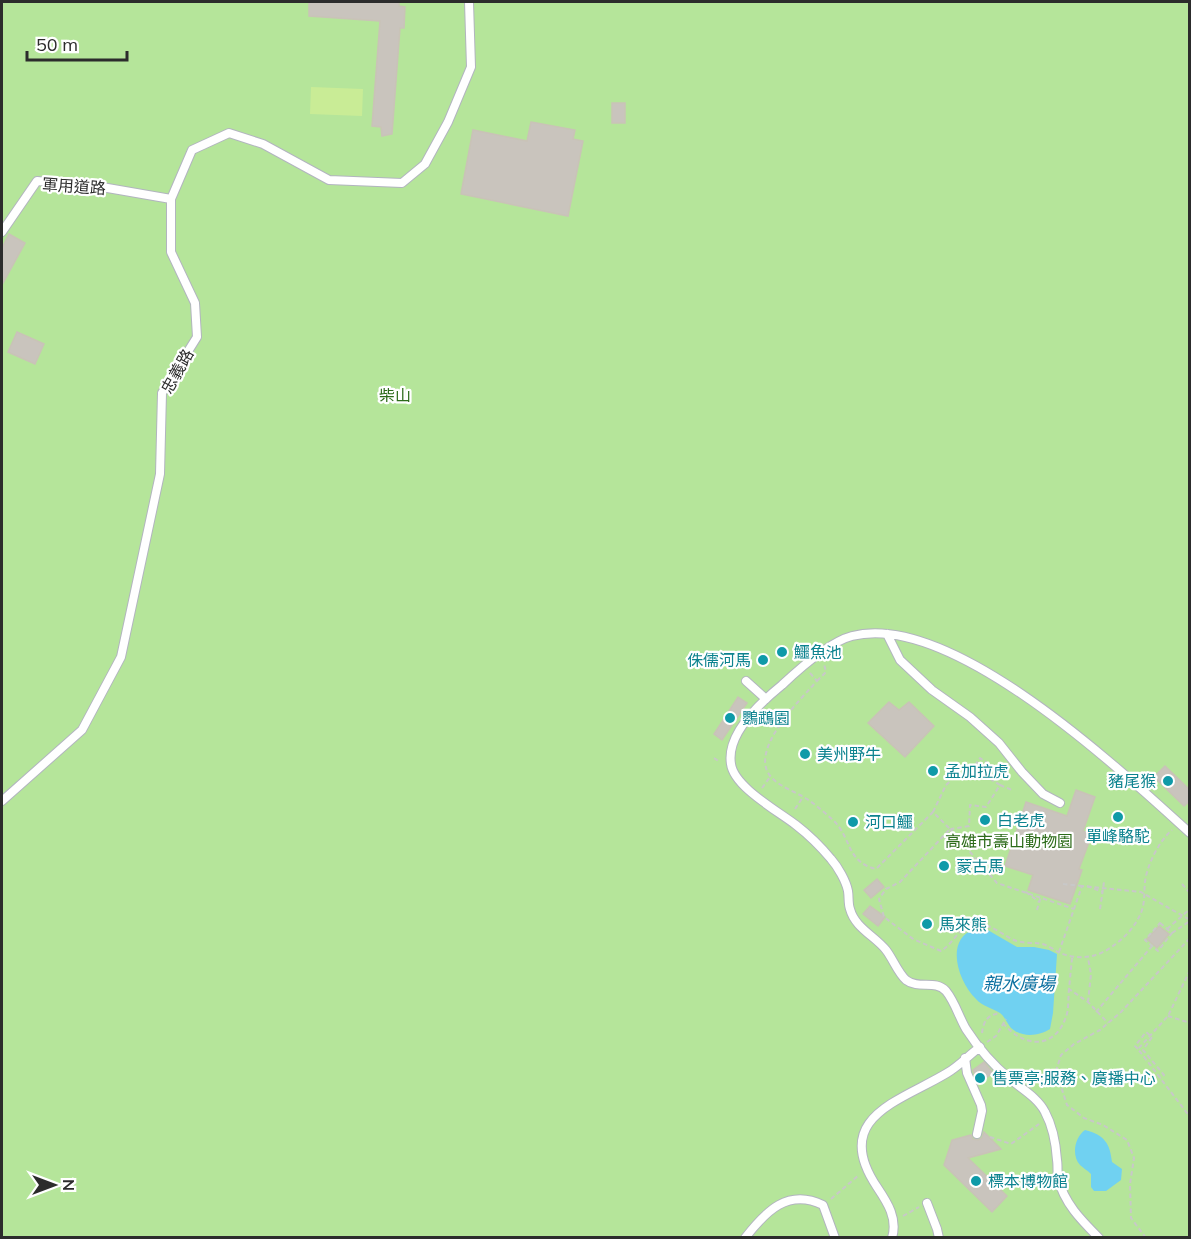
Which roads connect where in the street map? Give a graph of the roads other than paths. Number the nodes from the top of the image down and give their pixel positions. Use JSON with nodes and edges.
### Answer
{"nodes":[{"id":1,"x":469,"y":2,"type":"edge"},
{"id":2,"x":171,"y":199,"type":"junction"},
{"id":3,"x":2,"y":232,"type":"edge"},
{"id":4,"x":887,"y":634,"type":"junction"},
{"id":5,"x":746,"y":681,"type":"dead end"},
{"id":6,"x":766,"y":699,"type":"junction"},
{"id":7,"x":2,"y":801,"type":"edge"},
{"id":8,"x":1060,"y":802,"type":"dead end"},
{"id":9,"x":1190,"y":833,"type":"edge"},
{"id":10,"x":980,"y":1047,"type":"junction"},
{"id":11,"x":965,"y":1059,"type":"junction"},
{"id":12,"x":977,"y":1134,"type":"dead end"},
{"id":13,"x":927,"y":1203,"type":"road end"},
{"id":14,"x":745,"y":1238,"type":"edge"},
{"id":15,"x":835,"y":1238,"type":"edge"},
{"id":16,"x":892,"y":1238,"type":"edge"},
{"id":17,"x":939,"y":1238,"type":"edge"},
{"id":18,"x":1099,"y":1238,"type":"edge"}],
"edges":[{"from":1,"to":2,"type":"lane","name":"忠義路"},
{"from":2,"to":3,"type":"lane","name":"軍用道路"},
{"from":2,"to":7,"type":"lane","name":"忠義路"},
{"from":4,"to":6,"type":"lane"},
{"from":4,"to":8,"type":"lane"},
{"from":4,"to":9,"type":"lane"},
{"from":5,"to":6,"type":"lane"},
{"from":6,"to":10,"type":"lane"},
{"from":10,"to":11,"type":"lane"},
{"from":10,"to":18,"type":"lane"},
{"from":11,"to":12,"type":"lane"},
{"from":11,"to":16,"type":"lane"},
{"from":13,"to":17,"type":"lane"},
{"from":14,"to":15,"type":"lane"}]}
